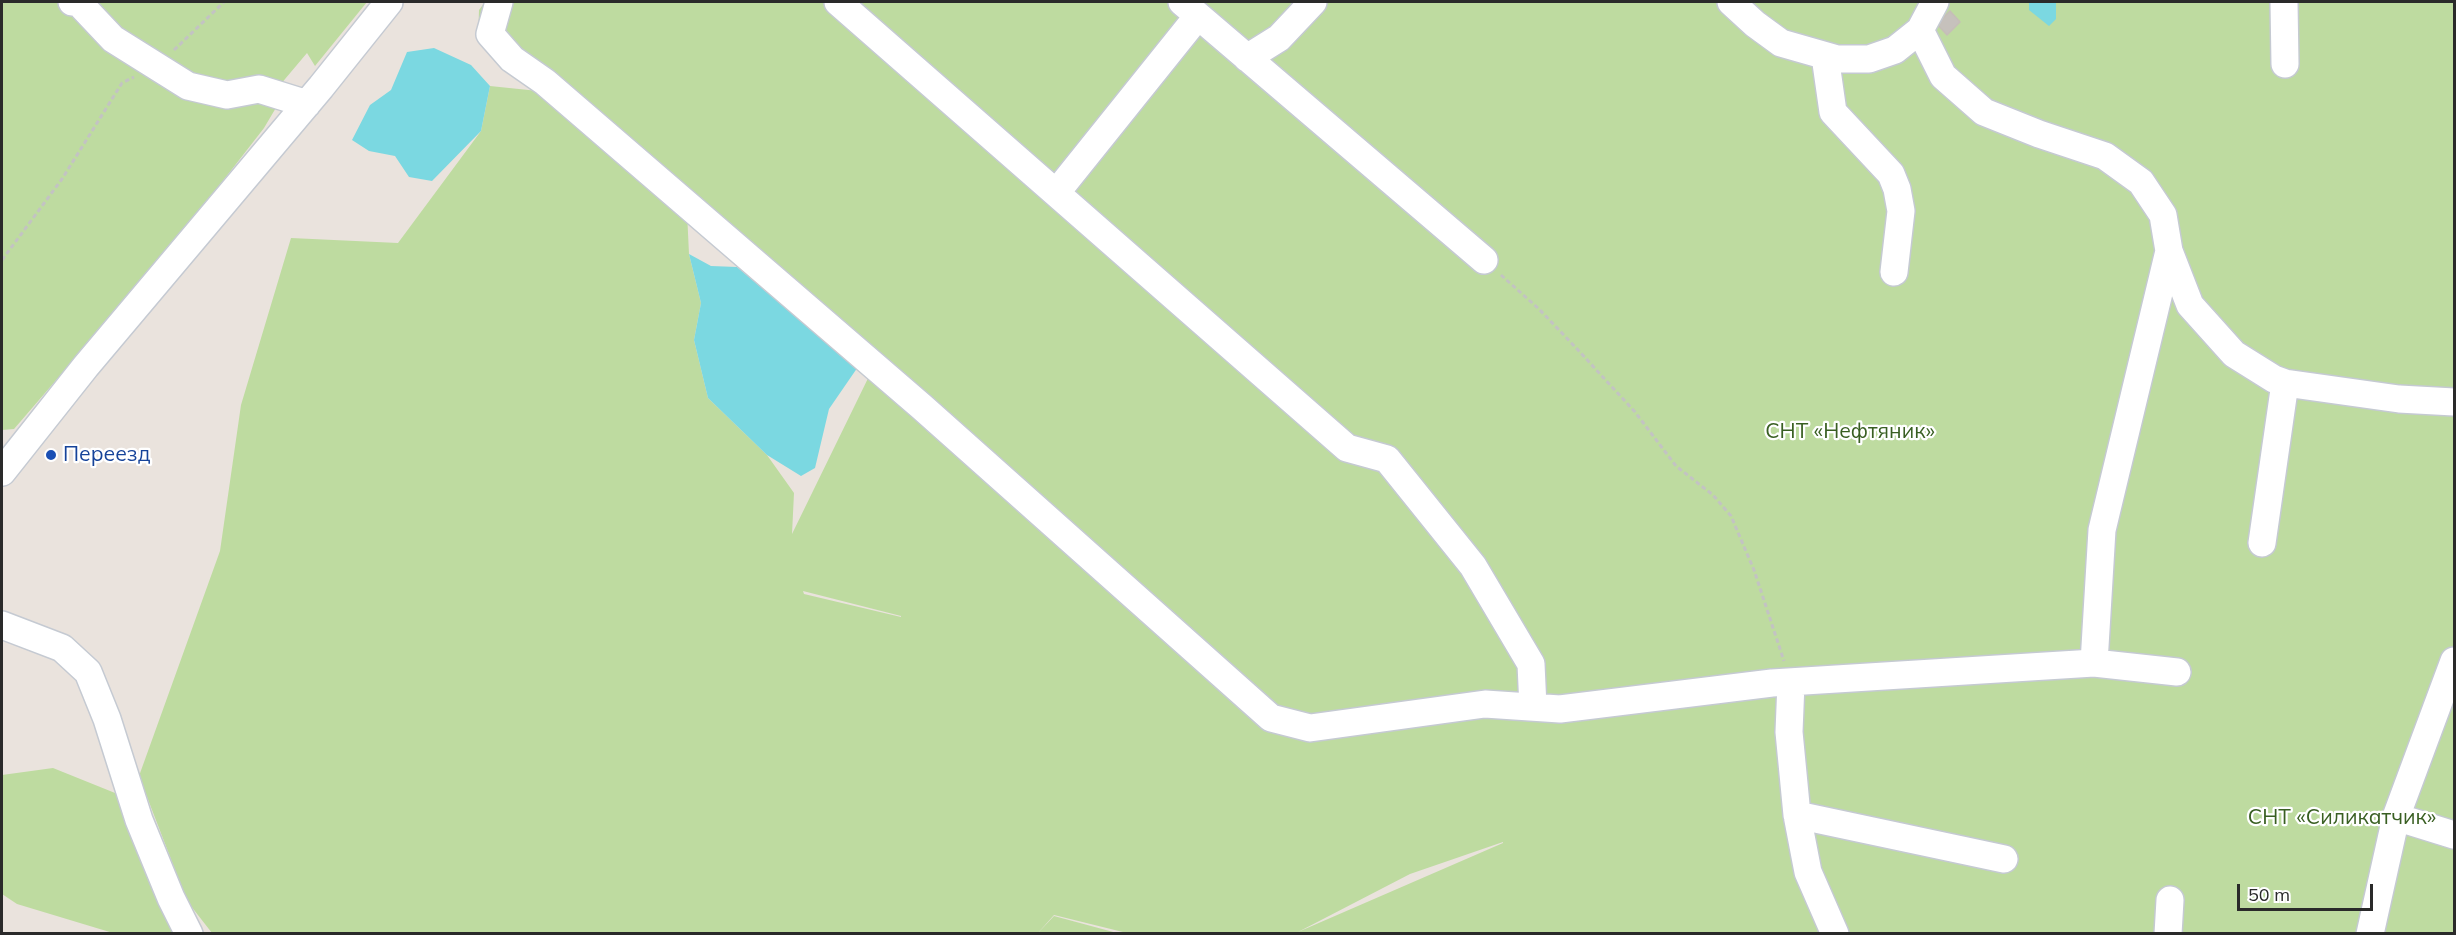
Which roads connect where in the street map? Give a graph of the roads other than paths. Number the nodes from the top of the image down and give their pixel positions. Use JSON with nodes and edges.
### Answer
{"nodes":[{"id":1,"x":77,"y":2,"type":"edge"},
{"id":2,"x":389,"y":2,"type":"edge"},
{"id":3,"x":499,"y":2,"type":"edge"},
{"id":4,"x":838,"y":2,"type":"edge"},
{"id":5,"x":1312,"y":2,"type":"edge"},
{"id":6,"x":1731,"y":2,"type":"edge"},
{"id":7,"x":1935,"y":2,"type":"edge"},
{"id":8,"x":2284,"y":2,"type":"edge"},
{"id":9,"x":1190,"y":9,"type":"edge"},
{"id":10,"x":1920,"y":30,"type":"junction"},
{"id":11,"x":1825,"y":56,"type":"junction"},
{"id":12,"x":1247,"y":58,"type":"junction"},
{"id":13,"x":2285,"y":64,"type":"dead end"},
{"id":14,"x":307,"y":104,"type":"junction"},
{"id":15,"x":1056,"y":193,"type":"junction"},
{"id":16,"x":2169,"y":251,"type":"junction"},
{"id":17,"x":1484,"y":260,"type":"road end"},
{"id":18,"x":1894,"y":272,"type":"dead end"},
{"id":19,"x":2285,"y":383,"type":"junction"},
{"id":20,"x":2454,"y":402,"type":"edge"},
{"id":21,"x":2,"y":472,"type":"edge"},
{"id":22,"x":2262,"y":543,"type":"dead end"},
{"id":23,"x":2,"y":625,"type":"edge"},
{"id":24,"x":2454,"y":661,"type":"edge"},
{"id":25,"x":2094,"y":663,"type":"junction"},
{"id":26,"x":2177,"y":672,"type":"dead end"},
{"id":27,"x":1791,"y":683,"type":"junction"},
{"id":28,"x":1533,"y":707,"type":"junction"},
{"id":29,"x":1797,"y":815,"type":"junction"},
{"id":30,"x":2396,"y":817,"type":"junction"},
{"id":31,"x":2454,"y":835,"type":"edge"},
{"id":32,"x":2004,"y":859,"type":"dead end"},
{"id":33,"x":2170,"y":900,"type":"dead end"},
{"id":34,"x":189,"y":933,"type":"edge"},
{"id":35,"x":1835,"y":933,"type":"edge"},
{"id":36,"x":2168,"y":933,"type":"edge"},
{"id":37,"x":2370,"y":933,"type":"edge"}],
"edges":[{"from":1,"to":14,"type":"street"},
{"from":2,"to":14,"type":"street"},
{"from":3,"to":28,"type":"street"},
{"from":4,"to":15,"type":"street"},
{"from":5,"to":12,"type":"street"},
{"from":6,"to":11,"type":"street"},
{"from":7,"to":10,"type":"street"},
{"from":8,"to":13,"type":"street"},
{"from":9,"to":12,"type":"street"},
{"from":9,"to":15,"type":"street"},
{"from":10,"to":11,"type":"street"},
{"from":10,"to":16,"type":"street"},
{"from":11,"to":18,"type":"street"},
{"from":12,"to":17,"type":"street"},
{"from":14,"to":21,"type":"street"},
{"from":15,"to":28,"type":"street"},
{"from":16,"to":19,"type":"street"},
{"from":16,"to":25,"type":"street"},
{"from":19,"to":20,"type":"street"},
{"from":19,"to":22,"type":"street"},
{"from":23,"to":34,"type":"street"},
{"from":24,"to":30,"type":"street"},
{"from":25,"to":26,"type":"street"},
{"from":25,"to":27,"type":"street"},
{"from":27,"to":28,"type":"street"},
{"from":27,"to":29,"type":"street"},
{"from":29,"to":32,"type":"street"},
{"from":29,"to":35,"type":"street"},
{"from":30,"to":31,"type":"street"},
{"from":30,"to":37,"type":"street"},
{"from":33,"to":36,"type":"street"}]}
